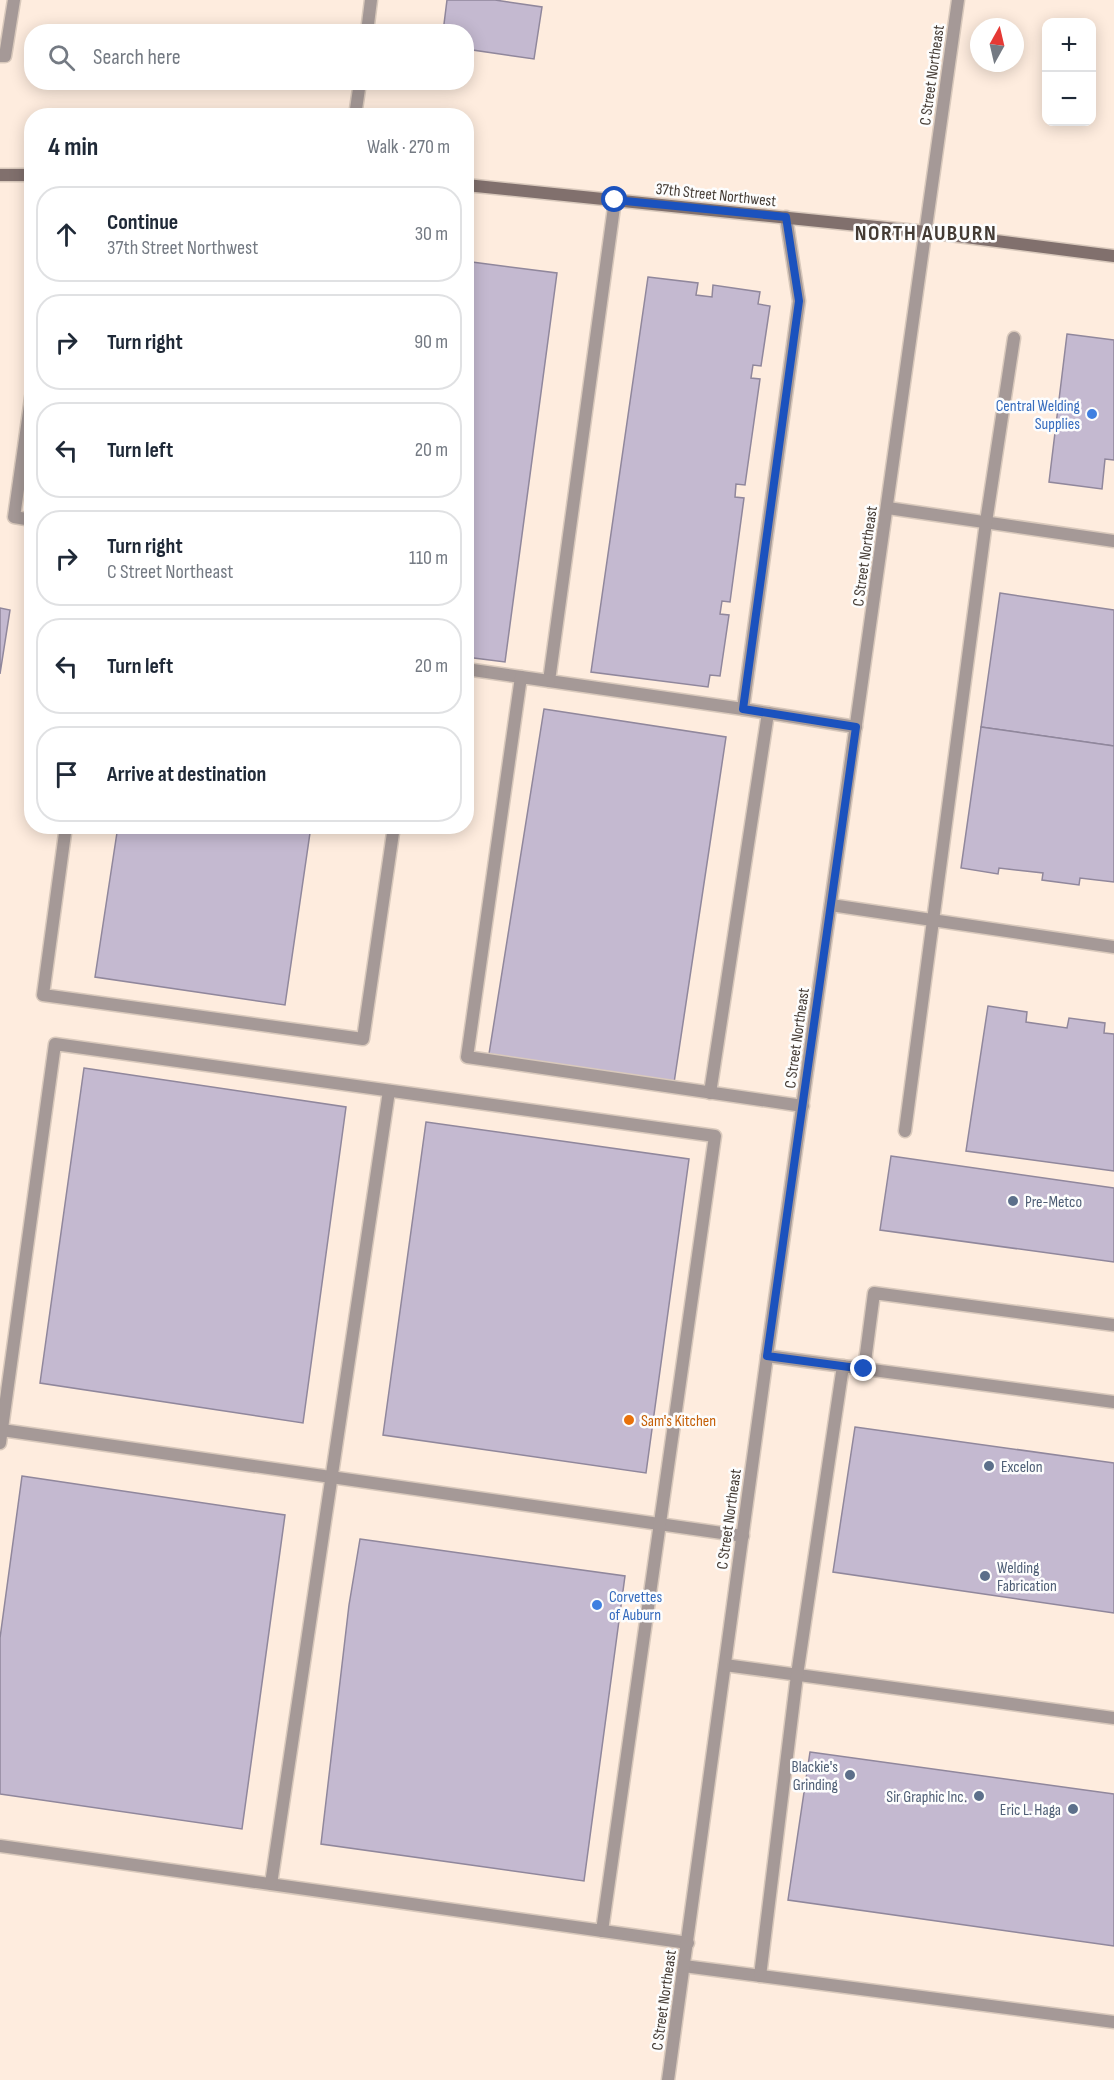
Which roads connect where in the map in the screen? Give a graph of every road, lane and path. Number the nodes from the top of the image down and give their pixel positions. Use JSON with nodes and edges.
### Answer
{"nodes":[{"id":1,"x":14,"y":0,"type":"edge"},
{"id":2,"x":371,"y":0,"type":"edge"},
{"id":3,"x":958,"y":0,"type":"edge"},
{"id":4,"x":368,"y":24,"type":"edge"},
{"id":5,"x":0,"y":56,"type":"edge"},
{"id":6,"x":359,"y":90,"type":"edge"},
{"id":7,"x":356,"y":108,"type":"edge"},
{"id":8,"x":0,"y":175,"type":"edge"},
{"id":9,"x":24,"y":175,"type":"edge"},
{"id":10,"x":474,"y":185,"type":"edge"},
{"id":11,"x":615,"y":200,"type":"junction"},
{"id":12,"x":786,"y":217,"type":"junction"},
{"id":13,"x":926,"y":232,"type":"junction"},
{"id":14,"x":1114,"y":256,"type":"edge"},
{"id":15,"x":1014,"y":338,"type":"dead end"},
{"id":16,"x":24,"y":447,"type":"edge"},
{"id":17,"x":888,"y":508,"type":"junction"},
{"id":18,"x":24,"y":519,"type":"edge"},
{"id":19,"x":986,"y":522,"type":"junction"},
{"id":20,"x":1114,"y":541,"type":"edge"},
{"id":21,"x":474,"y":670,"type":"edge"},
{"id":22,"x":521,"y":677,"type":"junction"},
{"id":23,"x":549,"y":681,"type":"junction"},
{"id":24,"x":743,"y":709,"type":"junction"},
{"id":25,"x":768,"y":713,"type":"junction"},
{"id":26,"x":856,"y":727,"type":"junction"},
{"id":27,"x":65,"y":834,"type":"edge"},
{"id":28,"x":393,"y":834,"type":"edge"},
{"id":29,"x":831,"y":905,"type":"junction"},
{"id":30,"x":933,"y":920,"type":"junction"},
{"id":31,"x":1114,"y":947,"type":"edge"},
{"id":32,"x":389,"y":1090,"type":"junction"},
{"id":33,"x":710,"y":1093,"type":"junction"},
{"id":34,"x":803,"y":1106,"type":"junction"},
{"id":35,"x":906,"y":1131,"type":"dead end"},
{"id":36,"x":1114,"y":1325,"type":"edge"},
{"id":37,"x":767,"y":1356,"type":"junction"},
{"id":38,"x":843,"y":1366,"type":"junction"},
{"id":39,"x":864,"y":1369,"type":"junction"},
{"id":40,"x":1114,"y":1402,"type":"edge"},
{"id":41,"x":2,"y":1430,"type":"junction"},
{"id":42,"x":0,"y":1443,"type":"edge"},
{"id":43,"x":331,"y":1477,"type":"junction"},
{"id":44,"x":660,"y":1525,"type":"junction"},
{"id":45,"x":743,"y":1536,"type":"junction"},
{"id":46,"x":725,"y":1665,"type":"junction"},
{"id":47,"x":797,"y":1675,"type":"junction"},
{"id":48,"x":1114,"y":1718,"type":"edge"},
{"id":49,"x":0,"y":1846,"type":"edge"},
{"id":50,"x":271,"y":1884,"type":"junction"},
{"id":51,"x":602,"y":1931,"type":"junction"},
{"id":52,"x":688,"y":1943,"type":"junction"},
{"id":53,"x":684,"y":1966,"type":"junction"},
{"id":54,"x":760,"y":1976,"type":"junction"},
{"id":55,"x":1114,"y":2022,"type":"edge"},
{"id":56,"x":668,"y":2080,"type":"edge"}],
"edges":[{"from":1,"to":5,"type":"street"},
{"from":2,"to":4,"type":"street"},
{"from":3,"to":13,"type":"street","name":"C Street Northeast"},
{"from":6,"to":7,"type":"street"},
{"from":8,"to":9,"type":"main road"},
{"from":10,"to":11,"type":"main road","name":"37th Street Northwest"},
{"from":11,"to":12,"type":"main road","name":"37th Street Northwest"},
{"from":11,"to":23,"type":"street"},
{"from":12,"to":13,"type":"main road","name":"37th Street Northwest"},
{"from":12,"to":24,"type":"street"},
{"from":13,"to":14,"type":"main road","name":"37th Street Northwest"},
{"from":13,"to":17,"type":"street","name":"C Street Northeast"},
{"from":15,"to":19,"type":"street"},
{"from":16,"to":18,"type":"street"},
{"from":17,"to":19,"type":"street"},
{"from":17,"to":26,"type":"street","name":"C Street Northeast"},
{"from":19,"to":20,"type":"street"},
{"from":19,"to":30,"type":"street"},
{"from":21,"to":22,"type":"street"},
{"from":22,"to":23,"type":"street"},
{"from":22,"to":33,"type":"street"},
{"from":23,"to":24,"type":"street"},
{"from":24,"to":25,"type":"street"},
{"from":25,"to":26,"type":"street"},
{"from":25,"to":33,"type":"street"},
{"from":26,"to":29,"type":"street","name":"C Street Northeast"},
{"from":27,"to":28,"type":"street"},
{"from":29,"to":30,"type":"street"},
{"from":29,"to":34,"type":"street","name":"C Street Northeast"},
{"from":30,"to":31,"type":"street"},
{"from":30,"to":35,"type":"street"},
{"from":32,"to":41,"type":"street"},
{"from":32,"to":43,"type":"street"},
{"from":32,"to":44,"type":"street"},
{"from":33,"to":34,"type":"street"},
{"from":34,"to":37,"type":"street","name":"C Street Northeast"},
{"from":36,"to":39,"type":"street"},
{"from":37,"to":38,"type":"street"},
{"from":37,"to":45,"type":"street","name":"C Street Northeast"},
{"from":38,"to":39,"type":"street"},
{"from":38,"to":47,"type":"street"},
{"from":39,"to":40,"type":"street"},
{"from":41,"to":42,"type":"street"},
{"from":41,"to":43,"type":"street"},
{"from":43,"to":44,"type":"street"},
{"from":43,"to":50,"type":"street"},
{"from":44,"to":45,"type":"street"},
{"from":44,"to":51,"type":"street"},
{"from":45,"to":46,"type":"street","name":"C Street Northeast"},
{"from":46,"to":47,"type":"street"},
{"from":46,"to":52,"type":"street","name":"C Street Northeast"},
{"from":47,"to":48,"type":"street"},
{"from":47,"to":54,"type":"street"},
{"from":49,"to":50,"type":"street"},
{"from":50,"to":51,"type":"street"},
{"from":51,"to":52,"type":"street"},
{"from":52,"to":53,"type":"street","name":"C Street Northeast"},
{"from":53,"to":54,"type":"street"},
{"from":53,"to":56,"type":"street","name":"C Street Northeast"},
{"from":54,"to":55,"type":"street"}]}
